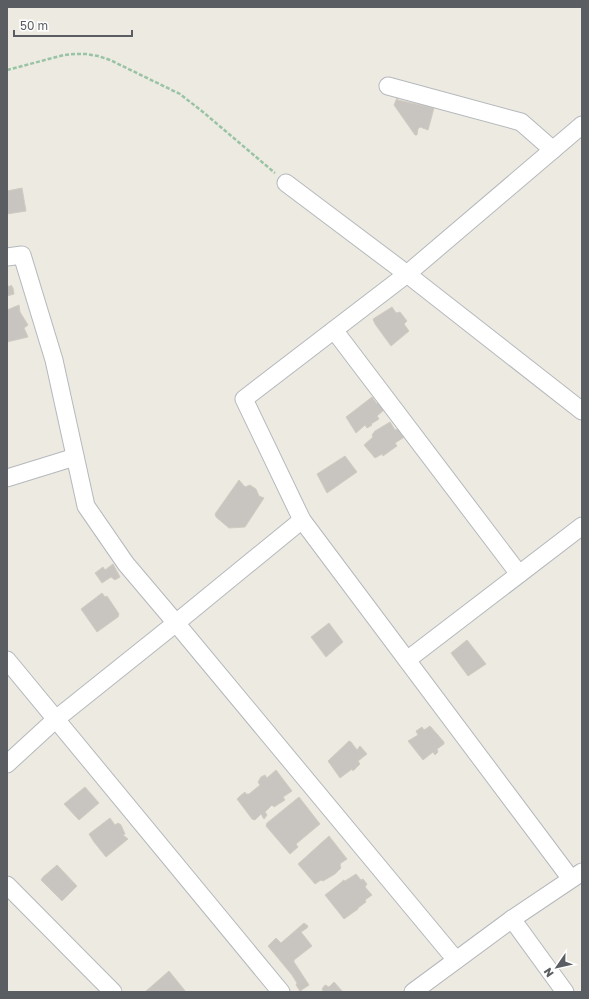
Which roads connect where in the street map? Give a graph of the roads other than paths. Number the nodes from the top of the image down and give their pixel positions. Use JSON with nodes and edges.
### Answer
{"nodes":[{"id":1,"x":388,"y":86,"type":"dead end"},
{"id":2,"x":582,"y":125,"type":"edge"},
{"id":3,"x":553,"y":150,"type":"junction"},
{"id":4,"x":286,"y":183,"type":"road end"},
{"id":5,"x":7,"y":257,"type":"edge"},
{"id":6,"x":407,"y":274,"type":"junction"},
{"id":7,"x":334,"y":330,"type":"junction"},
{"id":8,"x":582,"y":411,"type":"edge"},
{"id":9,"x":74,"y":456,"type":"junction"},
{"id":10,"x":7,"y":478,"type":"edge"},
{"id":11,"x":302,"y":520,"type":"junction"},
{"id":12,"x":582,"y":526,"type":"edge"},
{"id":13,"x":519,"y":574,"type":"junction"},
{"id":14,"x":176,"y":623,"type":"junction"},
{"id":15,"x":7,"y":660,"type":"edge"},
{"id":16,"x":407,"y":660,"type":"junction"},
{"id":17,"x":56,"y":719,"type":"junction"},
{"id":18,"x":7,"y":764,"type":"edge"},
{"id":19,"x":577,"y":875,"type":"edge"},
{"id":20,"x":7,"y":885,"type":"edge"},
{"id":21,"x":512,"y":919,"type":"junction"},
{"id":22,"x":456,"y":960,"type":"junction"},
{"id":23,"x":113,"y":992,"type":"edge"},
{"id":24,"x":281,"y":992,"type":"edge"},
{"id":25,"x":413,"y":992,"type":"edge"},
{"id":26,"x":565,"y":992,"type":"edge"}],
"edges":[{"from":1,"to":3,"type":"street"},
{"from":2,"to":3,"type":"street"},
{"from":3,"to":6,"type":"street"},
{"from":4,"to":6,"type":"street"},
{"from":5,"to":9,"type":"street"},
{"from":6,"to":7,"type":"street"},
{"from":6,"to":8,"type":"street"},
{"from":7,"to":11,"type":"street"},
{"from":7,"to":13,"type":"street"},
{"from":9,"to":10,"type":"street"},
{"from":9,"to":14,"type":"street"},
{"from":11,"to":14,"type":"street"},
{"from":11,"to":16,"type":"street"},
{"from":12,"to":13,"type":"street"},
{"from":13,"to":16,"type":"street"},
{"from":14,"to":17,"type":"street"},
{"from":14,"to":22,"type":"street"},
{"from":15,"to":17,"type":"street"},
{"from":16,"to":19,"type":"street"},
{"from":17,"to":18,"type":"street"},
{"from":17,"to":24,"type":"street"},
{"from":19,"to":21,"type":"street"},
{"from":20,"to":23,"type":"street"},
{"from":21,"to":22,"type":"street"},
{"from":21,"to":26,"type":"street"},
{"from":22,"to":25,"type":"street"}]}
